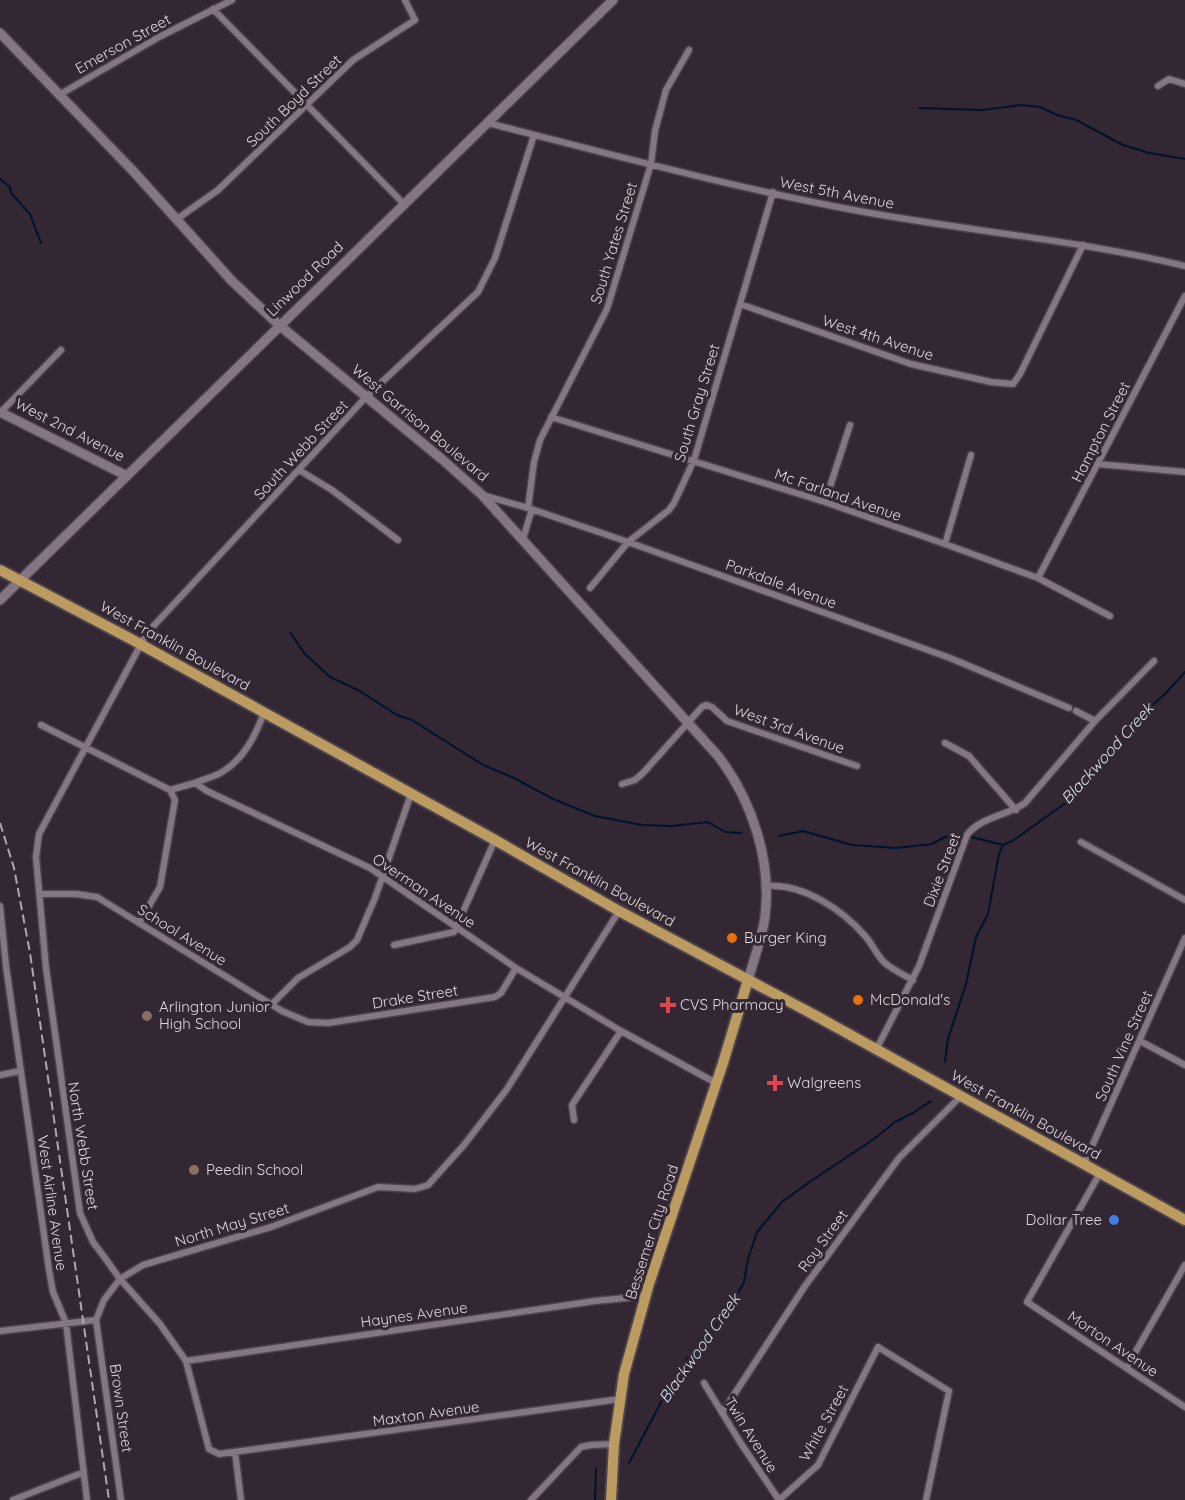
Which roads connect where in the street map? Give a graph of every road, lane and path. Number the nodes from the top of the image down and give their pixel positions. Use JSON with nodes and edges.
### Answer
{"nodes":[{"id":1,"x":232,"y":0,"type":"edge"},
{"id":2,"x":405,"y":0,"type":"edge"},
{"id":3,"x":613,"y":0,"type":"edge"},
{"id":4,"x":213,"y":9,"type":"junction"},
{"id":5,"x":0,"y":33,"type":"edge"},
{"id":6,"x":689,"y":50,"type":"dead end"},
{"id":7,"x":1185,"y":84,"type":"edge"},
{"id":8,"x":1158,"y":86,"type":"dead end"},
{"id":9,"x":59,"y":94,"type":"junction"},
{"id":10,"x":307,"y":106,"type":"junction"},
{"id":11,"x":488,"y":123,"type":"junction"},
{"id":12,"x":534,"y":135,"type":"junction"},
{"id":13,"x":651,"y":164,"type":"junction"},
{"id":14,"x":773,"y":192,"type":"junction"},
{"id":15,"x":404,"y":203,"type":"junction"},
{"id":16,"x":177,"y":219,"type":"junction"},
{"id":17,"x":1083,"y":245,"type":"junction"},
{"id":18,"x":1185,"y":266,"type":"edge"},
{"id":19,"x":1185,"y":296,"type":"edge"},
{"id":20,"x":740,"y":304,"type":"junction"},
{"id":21,"x":279,"y":325,"type":"junction"},
{"id":22,"x":61,"y":350,"type":"dead end"},
{"id":23,"x":366,"y":397,"type":"junction"},
{"id":24,"x":0,"y":412,"type":"edge"},
{"id":25,"x":551,"y":417,"type":"junction"},
{"id":26,"x":850,"y":425,"type":"dead end"},
{"id":27,"x":971,"y":455,"type":"dead end"},
{"id":28,"x":694,"y":460,"type":"junction"},
{"id":29,"x":1098,"y":464,"type":"junction"},
{"id":30,"x":299,"y":470,"type":"junction"},
{"id":31,"x":1185,"y":472,"type":"edge"},
{"id":32,"x":127,"y":476,"type":"junction"},
{"id":33,"x":482,"y":495,"type":"junction"},
{"id":34,"x":825,"y":502,"type":"junction"},
{"id":35,"x":530,"y":508,"type":"junction"},
{"id":36,"x":523,"y":539,"type":"junction"},
{"id":37,"x":398,"y":540,"type":"dead end"},
{"id":38,"x":628,"y":542,"type":"junction"},
{"id":39,"x":945,"y":544,"type":"junction"},
{"id":40,"x":0,"y":570,"type":"edge"},
{"id":41,"x":1038,"y":578,"type":"junction"},
{"id":42,"x":20,"y":581,"type":"junction"},
{"id":43,"x":590,"y":588,"type":"dead end"},
{"id":44,"x":0,"y":600,"type":"edge"},
{"id":45,"x":1110,"y":616,"type":"dead end"},
{"id":46,"x":140,"y":645,"type":"junction"},
{"id":47,"x":1154,"y":661,"type":"dead end"},
{"id":48,"x":1069,"y":708,"type":"dead end"},
{"id":49,"x":1076,"y":711,"type":"dead end"},
{"id":50,"x":264,"y":713,"type":"junction"},
{"id":51,"x":1095,"y":721,"type":"junction"},
{"id":52,"x":689,"y":723,"type":"junction"},
{"id":53,"x":41,"y":725,"type":"dead end"},
{"id":54,"x":945,"y":743,"type":"dead end"},
{"id":55,"x":86,"y":746,"type":"junction"},
{"id":56,"x":857,"y":766,"type":"dead end"},
{"id":57,"x":195,"y":783,"type":"junction"},
{"id":58,"x":622,"y":784,"type":"dead end"},
{"id":59,"x":170,"y":790,"type":"junction"},
{"id":60,"x":411,"y":794,"type":"junction"},
{"id":61,"x":1016,"y":810,"type":"junction"},
{"id":62,"x":495,"y":840,"type":"junction"},
{"id":63,"x":1081,"y":842,"type":"dead end"},
{"id":64,"x":383,"y":875,"type":"junction"},
{"id":65,"x":766,"y":886,"type":"junction"},
{"id":66,"x":40,"y":894,"type":"junction"},
{"id":67,"x":1185,"y":900,"type":"edge"},
{"id":68,"x":0,"y":906,"type":"edge"},
{"id":69,"x":619,"y":911,"type":"junction"},
{"id":70,"x":139,"y":923,"type":"junction"},
{"id":71,"x":458,"y":927,"type":"junction"},
{"id":72,"x":1185,"y":938,"type":"edge"},
{"id":73,"x":394,"y":945,"type":"dead end"},
{"id":74,"x":3,"y":966,"type":"edge"},
{"id":75,"x":516,"y":968,"type":"junction"},
{"id":76,"x":748,"y":980,"type":"junction"},
{"id":77,"x":913,"y":980,"type":"junction"},
{"id":78,"x":565,"y":998,"type":"junction"},
{"id":79,"x":272,"y":1004,"type":"junction"},
{"id":80,"x":304,"y":1021,"type":"joint"},
{"id":81,"x":621,"y":1031,"type":"junction"},
{"id":82,"x":1140,"y":1041,"type":"junction"},
{"id":83,"x":876,"y":1050,"type":"junction"},
{"id":84,"x":1185,"y":1065,"type":"edge"},
{"id":85,"x":20,"y":1071,"type":"junction"},
{"id":86,"x":0,"y":1075,"type":"edge"},
{"id":87,"x":716,"y":1083,"type":"junction"},
{"id":88,"x":961,"y":1096,"type":"junction"},
{"id":89,"x":574,"y":1120,"type":"dead end"},
{"id":90,"x":1084,"y":1164,"type":"junction"},
{"id":91,"x":1100,"y":1173,"type":"junction"},
{"id":92,"x":1185,"y":1220,"type":"edge"},
{"id":93,"x":1185,"y":1265,"type":"edge"},
{"id":94,"x":120,"y":1279,"type":"junction"},
{"id":95,"x":646,"y":1296,"type":"junction"},
{"id":96,"x":96,"y":1320,"type":"junction"},
{"id":97,"x":66,"y":1323,"type":"junction"},
{"id":98,"x":0,"y":1331,"type":"edge"},
{"id":99,"x":186,"y":1361,"type":"junction"},
{"id":100,"x":1127,"y":1367,"type":"junction"},
{"id":101,"x":704,"y":1383,"type":"dead end"},
{"id":102,"x":620,"y":1400,"type":"junction"},
{"id":103,"x":1185,"y":1407,"type":"edge"},
{"id":104,"x":722,"y":1413,"type":"junction"},
{"id":105,"x":614,"y":1444,"type":"junction"},
{"id":106,"x":235,"y":1452,"type":"junction"},
{"id":107,"x":84,"y":1472,"type":"junction"},
{"id":108,"x":13,"y":1500,"type":"edge"},
{"id":109,"x":87,"y":1500,"type":"edge"},
{"id":110,"x":122,"y":1500,"type":"edge"},
{"id":111,"x":240,"y":1500,"type":"edge"},
{"id":112,"x":531,"y":1500,"type":"edge"},
{"id":113,"x":611,"y":1500,"type":"edge"},
{"id":114,"x":779,"y":1500,"type":"edge"},
{"id":115,"x":926,"y":1500,"type":"edge"}],
"edges":[{"from":1,"to":4,"type":"street","name":"Emerson Street"},
{"from":2,"to":10,"type":"street","name":"South Boyd Street"},
{"from":3,"to":11,"type":"main road","name":"Linwood Road"},
{"from":4,"to":9,"type":"street","name":"Emerson Street"},
{"from":4,"to":10,"type":"street"},
{"from":5,"to":9,"type":"main road","name":"West Garrison Boulevard"},
{"from":6,"to":13,"type":"street","name":"South Yates Street"},
{"from":7,"to":8,"type":"street"},
{"from":9,"to":16,"type":"main road","name":"West Garrison Boulevard"},
{"from":10,"to":15,"type":"street"},
{"from":10,"to":16,"type":"street","name":"South Boyd Street"},
{"from":11,"to":12,"type":"street","name":"West 5th Avenue"},
{"from":11,"to":15,"type":"main road","name":"Linwood Road"},
{"from":12,"to":13,"type":"street","name":"West 5th Avenue"},
{"from":12,"to":23,"type":"street","name":"South Webb Street"},
{"from":13,"to":14,"type":"street","name":"West 5th Avenue"},
{"from":13,"to":25,"type":"street","name":"South Yates Street"},
{"from":14,"to":17,"type":"street","name":"West 5th Avenue"},
{"from":14,"to":20,"type":"street","name":"South Gray Street"},
{"from":15,"to":21,"type":"main road","name":"Linwood Road"},
{"from":16,"to":21,"type":"main road","name":"West Garrison Boulevard"},
{"from":17,"to":18,"type":"street","name":"West 5th Avenue"},
{"from":17,"to":20,"type":"street","name":"West 4th Avenue"},
{"from":19,"to":29,"type":"street","name":"Hampton Street"},
{"from":20,"to":28,"type":"street","name":"South Gray Street"},
{"from":21,"to":23,"type":"main road","name":"West Garrison Boulevard"},
{"from":21,"to":32,"type":"main road","name":"Linwood Road"},
{"from":22,"to":24,"type":"street"},
{"from":23,"to":30,"type":"street","name":"South Webb Street"},
{"from":23,"to":33,"type":"main road","name":"West Garrison Boulevard"},
{"from":24,"to":32,"type":"main road","name":"West 2nd Avenue"},
{"from":25,"to":28,"type":"street","name":"Mc Farland Avenue"},
{"from":25,"to":35,"type":"street","name":"South Yates Street"},
{"from":26,"to":34,"type":"street"},
{"from":27,"to":39,"type":"street"},
{"from":28,"to":34,"type":"street","name":"Mc Farland Avenue"},
{"from":28,"to":38,"type":"street","name":"South Gray Street"},
{"from":29,"to":31,"type":"street"},
{"from":29,"to":41,"type":"street","name":"Hampton Street"},
{"from":30,"to":37,"type":"street"},
{"from":30,"to":46,"type":"street","name":"South Webb Street"},
{"from":32,"to":42,"type":"main road","name":"Linwood Road"},
{"from":33,"to":35,"type":"street","name":"Parkdale Avenue"},
{"from":33,"to":36,"type":"main road","name":"West Garrison Boulevard"},
{"from":34,"to":39,"type":"street","name":"Mc Farland Avenue"},
{"from":35,"to":36,"type":"street","name":"South Yates Street"},
{"from":35,"to":38,"type":"street","name":"Parkdale Avenue"},
{"from":36,"to":52,"type":"main road","name":"West Garrison Boulevard"},
{"from":38,"to":43,"type":"street","name":"South Gray Street"},
{"from":38,"to":48,"type":"street","name":"Parkdale Avenue"},
{"from":39,"to":41,"type":"street","name":"Mc Farland Avenue"},
{"from":40,"to":42,"type":"main road","name":"West Franklin Boulevard"},
{"from":41,"to":45,"type":"street","name":"Mc Farland Avenue"},
{"from":42,"to":44,"type":"main road","name":"Linwood Road"},
{"from":42,"to":46,"type":"main road","name":"West Franklin Boulevard"},
{"from":46,"to":50,"type":"main road","name":"West Franklin Boulevard"},
{"from":46,"to":55,"type":"street","name":"South Webb Street"},
{"from":47,"to":51,"type":"street","name":"Dixie Street"},
{"from":49,"to":51,"type":"street"},
{"from":50,"to":57,"type":"street"},
{"from":50,"to":60,"type":"main road","name":"West Franklin Boulevard"},
{"from":51,"to":61,"type":"street","name":"Dixie Street"},
{"from":52,"to":56,"type":"street","name":"West 3rd Avenue"},
{"from":52,"to":58,"type":"street"},
{"from":52,"to":65,"type":"main road","name":"West Garrison Boulevard"},
{"from":53,"to":55,"type":"street"},
{"from":54,"to":61,"type":"street"},
{"from":55,"to":59,"type":"street"},
{"from":55,"to":66,"type":"street","name":"North Webb Street"},
{"from":57,"to":59,"type":"street"},
{"from":57,"to":64,"type":"street","name":"Overman Avenue"},
{"from":59,"to":70,"type":"street"},
{"from":60,"to":62,"type":"main road","name":"West Franklin Boulevard"},
{"from":60,"to":64,"type":"street"},
{"from":61,"to":77,"type":"street","name":"Dixie Street"},
{"from":62,"to":69,"type":"main road","name":"West Franklin Boulevard"},
{"from":62,"to":71,"type":"street"},
{"from":63,"to":67,"type":"street"},
{"from":64,"to":71,"type":"street","name":"Overman Avenue"},
{"from":64,"to":79,"type":"street"},
{"from":65,"to":76,"type":"main road","name":"West Garrison Boulevard"},
{"from":65,"to":77,"type":"street"},
{"from":66,"to":70,"type":"street","name":"School Avenue"},
{"from":66,"to":94,"type":"street","name":"North Webb Street"},
{"from":68,"to":74,"type":"street","name":"West Airline Avenue"},
{"from":69,"to":76,"type":"main road","name":"West Franklin Boulevard"},
{"from":69,"to":78,"type":"street"},
{"from":70,"to":79,"type":"street","name":"School Avenue"},
{"from":71,"to":73,"type":"street"},
{"from":71,"to":75,"type":"street","name":"Overman Avenue"},
{"from":72,"to":82,"type":"street","name":"South Vine Street"},
{"from":74,"to":85,"type":"street","name":"West Airline Avenue"},
{"from":75,"to":78,"type":"street","name":"Overman Avenue"},
{"from":75,"to":80,"type":"street","name":"Drake Street"},
{"from":76,"to":83,"type":"main road","name":"West Franklin Boulevard"},
{"from":76,"to":87,"type":"main road","name":"Bessemer City Road"},
{"from":77,"to":83,"type":"street","name":"Dixie Street"},
{"from":78,"to":81,"type":"street","name":"Overman Avenue"},
{"from":78,"to":94,"type":"street","name":"North May Street"},
{"from":79,"to":80,"type":"street","name":"School Avenue"},
{"from":81,"to":87,"type":"street","name":"Overman Avenue"},
{"from":81,"to":89,"type":"street"},
{"from":82,"to":84,"type":"street"},
{"from":82,"to":90,"type":"street","name":"South Vine Street"},
{"from":83,"to":88,"type":"main road","name":"West Franklin Boulevard"},
{"from":85,"to":86,"type":"street"},
{"from":85,"to":97,"type":"street","name":"West Airline Avenue"},
{"from":87,"to":95,"type":"main road","name":"Bessemer City Road"},
{"from":88,"to":90,"type":"main road","name":"West Franklin Boulevard"},
{"from":88,"to":104,"type":"street","name":"Roy Street"},
{"from":90,"to":91,"type":"main road","name":"West Franklin Boulevard"},
{"from":91,"to":92,"type":"main road","name":"West Franklin Boulevard"},
{"from":91,"to":100,"type":"street","name":"Morton Avenue"},
{"from":93,"to":100,"type":"street"},
{"from":94,"to":96,"type":"street","name":"North May Street"},
{"from":94,"to":99,"type":"street","name":"North Webb Street"},
{"from":95,"to":99,"type":"street","name":"Haynes Avenue"},
{"from":95,"to":102,"type":"main road","name":"Bessemer City Road"},
{"from":96,"to":97,"type":"street"},
{"from":96,"to":110,"type":"street","name":"Brown Street"},
{"from":97,"to":98,"type":"street"},
{"from":97,"to":107,"type":"street","name":"West Airline Avenue"},
{"from":99,"to":106,"type":"street","name":"North Webb Street"},
{"from":100,"to":103,"type":"street","name":"Morton Avenue"},
{"from":101,"to":104,"type":"street","name":"Twin Avenue"},
{"from":102,"to":105,"type":"main road","name":"Bessemer City Road"},
{"from":102,"to":106,"type":"street","name":"Maxton Avenue"},
{"from":104,"to":114,"type":"street","name":"Twin Avenue"},
{"from":105,"to":112,"type":"street"},
{"from":105,"to":113,"type":"main road","name":"Bessemer City Road"},
{"from":106,"to":111,"type":"street"},
{"from":107,"to":108,"type":"street"},
{"from":107,"to":109,"type":"street","name":"West Airline Avenue"},
{"from":114,"to":115,"type":"street","name":"White Street"}]}
